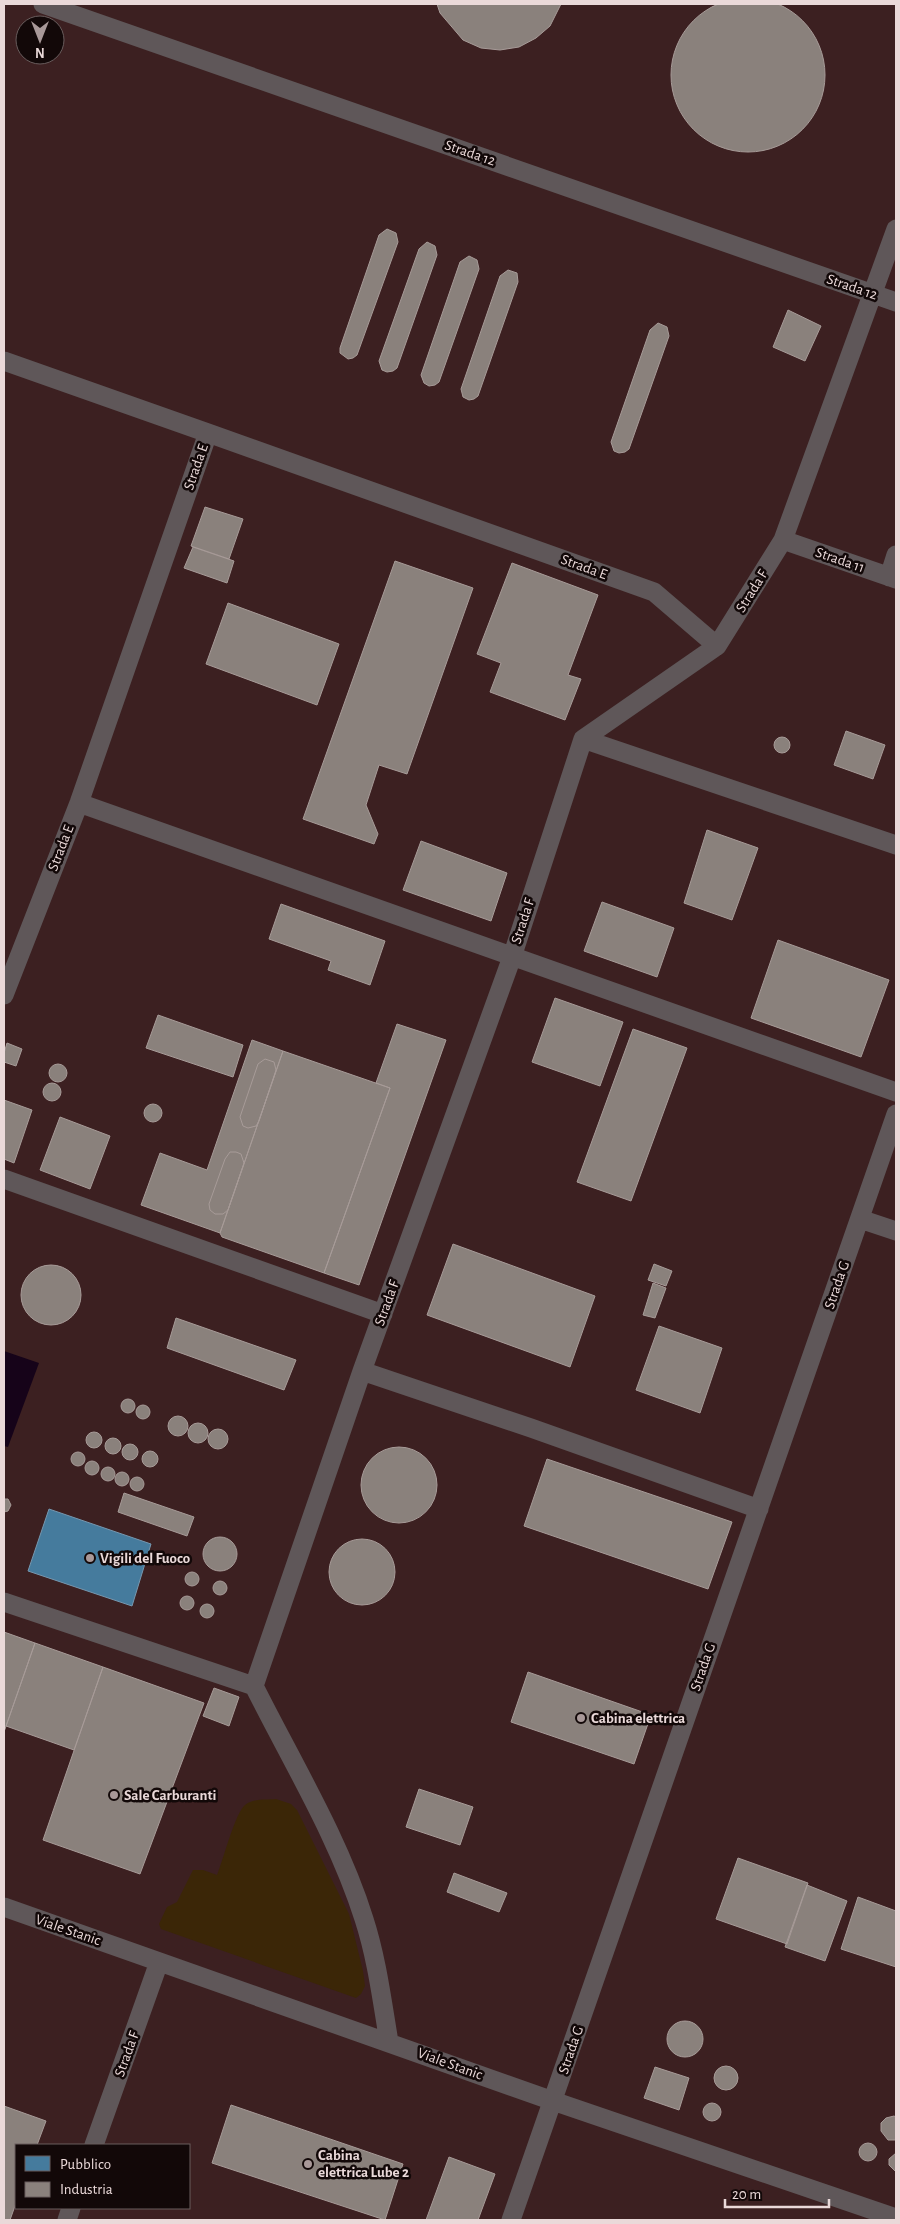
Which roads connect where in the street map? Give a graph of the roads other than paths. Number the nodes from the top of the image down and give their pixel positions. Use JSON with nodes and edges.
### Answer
{"nodes":[{"id":1,"x":44,"y":4,"type":"edge"},
{"id":2,"x":896,"y":229,"type":"edge"},
{"id":3,"x":872,"y":294,"type":"junction"},
{"id":4,"x":896,"y":302,"type":"edge"},
{"id":5,"x":4,"y":361,"type":"edge"},
{"id":6,"x":208,"y":433,"type":"junction"},
{"id":7,"x":783,"y":540,"type":"junction"},
{"id":8,"x":896,"y":555,"type":"edge"},
{"id":9,"x":892,"y":578,"type":"edge"},
{"id":10,"x":717,"y":646,"type":"junction"},
{"id":11,"x":583,"y":739,"type":"junction"},
{"id":12,"x":79,"y":802,"type":"junction"},
{"id":13,"x":896,"y":845,"type":"edge"},
{"id":14,"x":512,"y":957,"type":"junction"},
{"id":15,"x":4,"y":995,"type":"edge"},
{"id":16,"x":896,"y":1092,"type":"edge"},
{"id":17,"x":896,"y":1114,"type":"edge"},
{"id":18,"x":4,"y":1179,"type":"edge"},
{"id":19,"x":860,"y":1219,"type":"junction"},
{"id":20,"x":896,"y":1231,"type":"edge"},
{"id":21,"x":383,"y":1314,"type":"junction"},
{"id":22,"x":362,"y":1371,"type":"junction"},
{"id":23,"x":759,"y":1509,"type":"junction"},
{"id":24,"x":4,"y":1602,"type":"edge"},
{"id":25,"x":254,"y":1686,"type":"junction"},
{"id":26,"x":4,"y":1908,"type":"edge"},
{"id":27,"x":159,"y":1962,"type":"junction"},
{"id":28,"x":389,"y":2042,"type":"junction"},
{"id":29,"x":553,"y":2101,"type":"junction"},
{"id":30,"x":94,"y":2144,"type":"edge"},
{"id":31,"x":896,"y":2218,"type":"edge"},
{"id":32,"x":512,"y":2220,"type":"edge"}],
"edges":[{"from":1,"to":3,"type":"lane","name":"Strada 12"},
{"from":2,"to":3,"type":"lane","name":"Strada F"},
{"from":3,"to":4,"type":"lane","name":"Strada 12"},
{"from":3,"to":7,"type":"lane","name":"Strada F"},
{"from":5,"to":6,"type":"lane"},
{"from":6,"to":10,"type":"lane","name":"Strada E"},
{"from":6,"to":12,"type":"lane","name":"Strada E"},
{"from":7,"to":9,"type":"lane","name":"Strada 11"},
{"from":7,"to":10,"type":"lane","name":"Strada F"},
{"from":8,"to":9,"type":"lane"},
{"from":10,"to":11,"type":"lane","name":"Strada F"},
{"from":11,"to":13,"type":"lane"},
{"from":11,"to":14,"type":"lane","name":"Strada F"},
{"from":12,"to":14,"type":"lane"},
{"from":12,"to":15,"type":"lane","name":"Strada E"},
{"from":14,"to":16,"type":"lane"},
{"from":14,"to":21,"type":"lane","name":"Strada F"},
{"from":17,"to":19,"type":"lane","name":"Strada G"},
{"from":18,"to":21,"type":"lane"},
{"from":19,"to":20,"type":"lane"},
{"from":19,"to":23,"type":"lane","name":"Strada G"},
{"from":21,"to":22,"type":"lane","name":"Strada F"},
{"from":22,"to":23,"type":"lane"},
{"from":22,"to":25,"type":"lane","name":"Strada F"},
{"from":23,"to":29,"type":"lane","name":"Strada G"},
{"from":24,"to":25,"type":"lane"},
{"from":25,"to":28,"type":"lane"},
{"from":26,"to":27,"type":"lane","name":"Viale Stanic"},
{"from":27,"to":28,"type":"lane","name":"Viale Stanic"},
{"from":27,"to":30,"type":"lane","name":"Strada F"},
{"from":28,"to":29,"type":"lane","name":"Viale Stanic"},
{"from":29,"to":31,"type":"lane","name":"Viale Stanic"},
{"from":29,"to":32,"type":"lane","name":"Strada G"}]}
